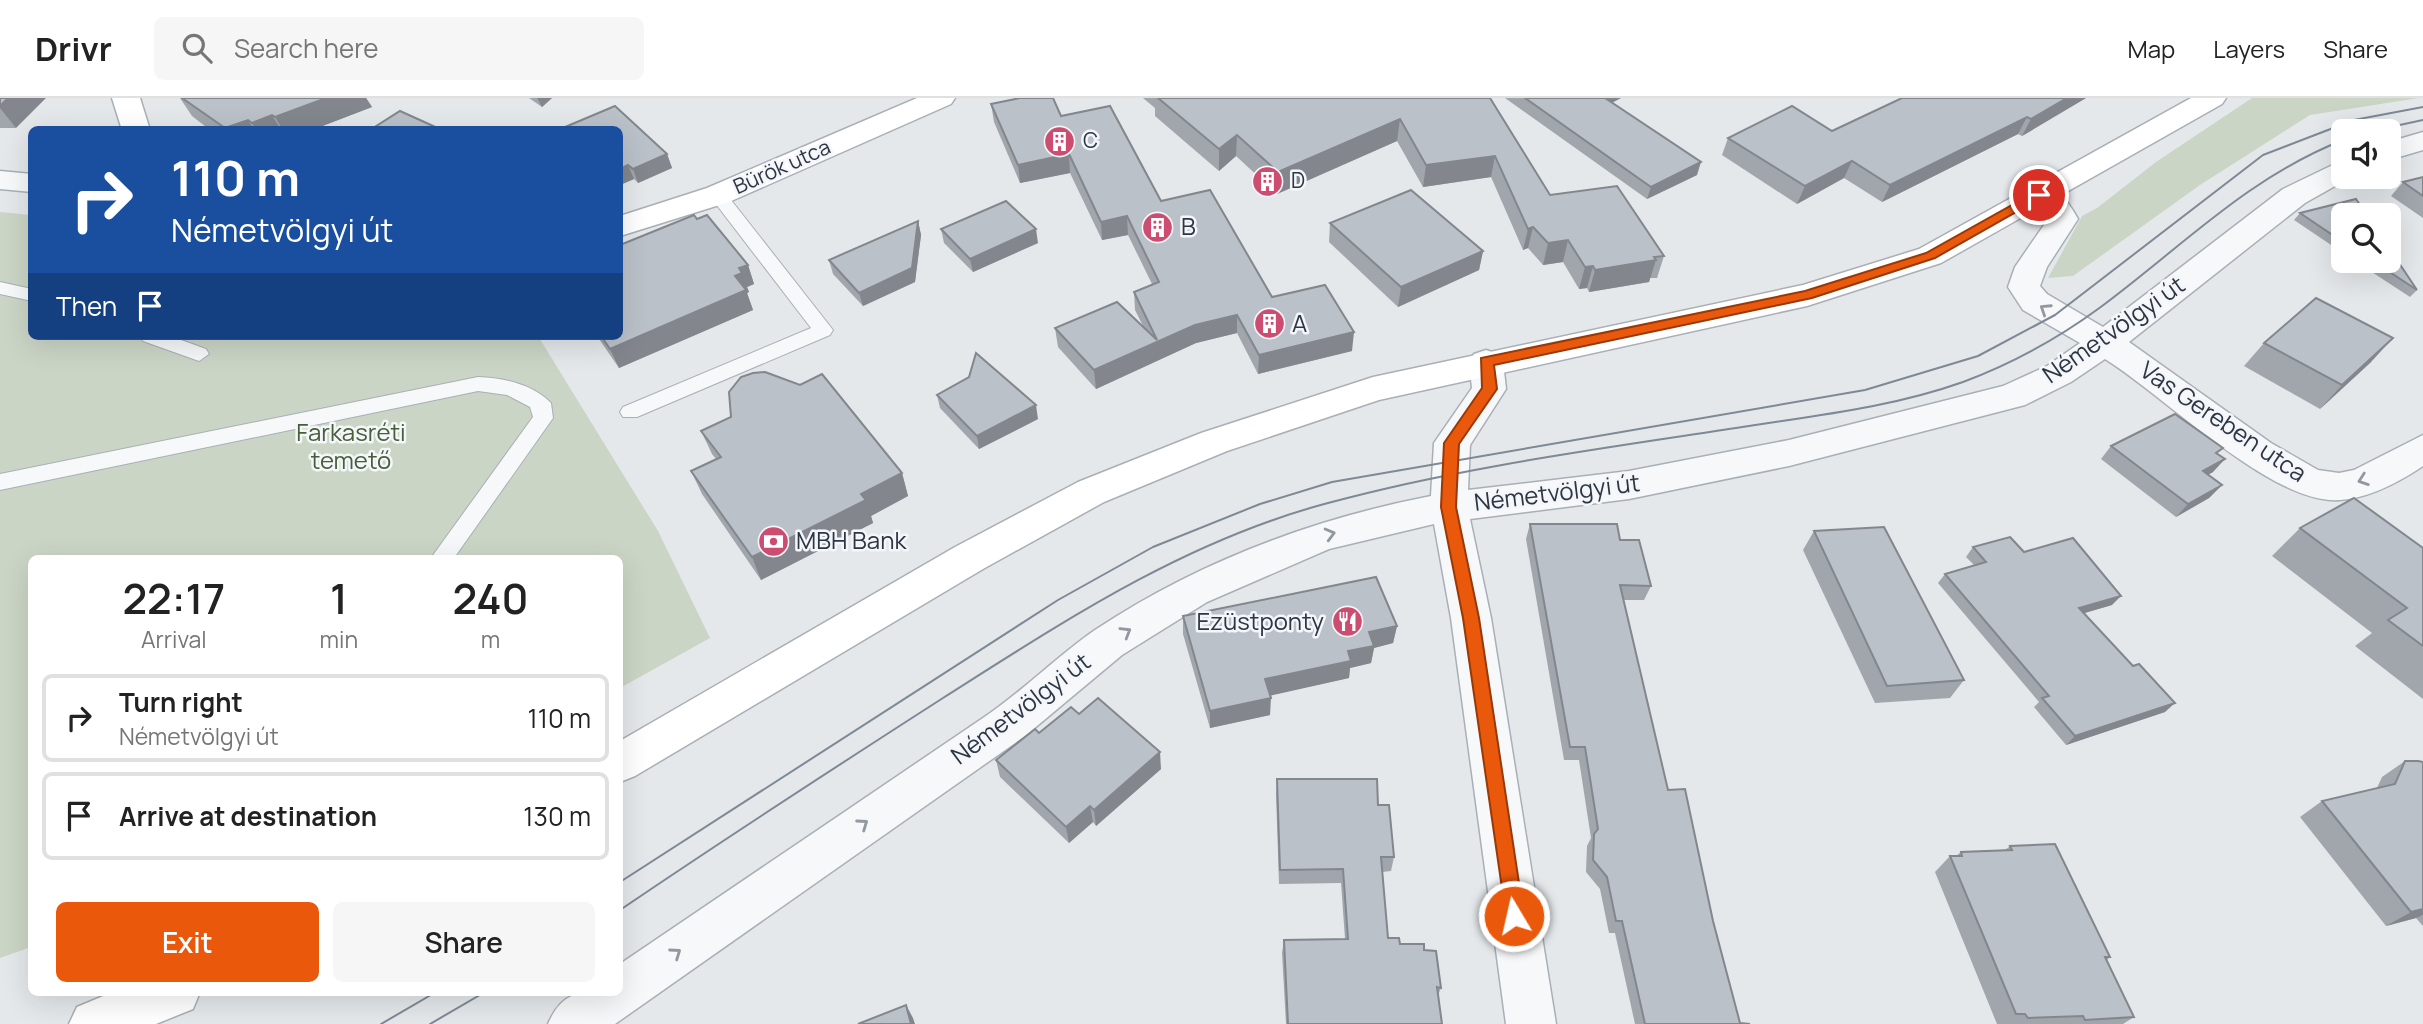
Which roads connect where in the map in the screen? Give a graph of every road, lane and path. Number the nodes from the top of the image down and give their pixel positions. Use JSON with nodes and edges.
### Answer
{"nodes":[{"id":1,"x":125,"y":98,"type":"edge"},
{"id":2,"x":941,"y":98,"type":"edge"},
{"id":3,"x":2212,"y":98,"type":"edge"},
{"id":4,"x":135,"y":126,"type":"edge"},
{"id":5,"x":2423,"y":141,"type":"edge"},
{"id":6,"x":2401,"y":147,"type":"edge"},
{"id":7,"x":2331,"y":176,"type":"edge"},
{"id":8,"x":0,"y":180,"type":"edge"},
{"id":9,"x":28,"y":183,"type":"edge"},
{"id":10,"x":718,"y":195,"type":"junction"},
{"id":11,"x":2039,"y":195,"type":"junction"},
{"id":12,"x":623,"y":225,"type":"edge"},
{"id":13,"x":0,"y":288,"type":"edge"},
{"id":14,"x":28,"y":294,"type":"edge"},
{"id":15,"x":161,"y":340,"type":"edge"},
{"id":16,"x":2105,"y":342,"type":"junction"},
{"id":17,"x":199,"y":354,"type":"dead end"},
{"id":18,"x":1486,"y":362,"type":"junction"},
{"id":19,"x":630,"y":412,"type":"dead end"},
{"id":20,"x":2423,"y":448,"type":"edge"},
{"id":21,"x":0,"y":482,"type":"edge"},
{"id":22,"x":1449,"y":507,"type":"junction"},
{"id":23,"x":444,"y":555,"type":"edge"},
{"id":24,"x":623,"y":761,"type":"edge"},
{"id":25,"x":623,"y":989,"type":"edge"},
{"id":26,"x":166,"y":996,"type":"edge"},
{"id":27,"x":613,"y":996,"type":"edge"},
{"id":28,"x":94,"y":1024,"type":"edge"},
{"id":29,"x":573,"y":1024,"type":"edge"},
{"id":30,"x":1531,"y":1024,"type":"edge"}],
"edges":[{"from":1,"to":4,"type":"street"},
{"from":2,"to":10,"type":"street","name":"Bürök utca"},
{"from":3,"to":11,"type":"street"},
{"from":5,"to":6,"type":"street"},
{"from":7,"to":16,"type":"street","name":"Németvölgyi út"},
{"from":8,"to":9,"type":"street"},
{"from":10,"to":12,"type":"street","name":"Bürök utca"},
{"from":10,"to":19,"type":"lane"},
{"from":16,"to":11,"type":"street","name":"Vas Gereben utca","one_way":true},
{"from":11,"to":18,"type":"street"},
{"from":13,"to":14,"type":"lane"},
{"from":15,"to":17,"type":"lane"},
{"from":20,"to":16,"type":"street","name":"Vas Gereben utca","one_way":true},
{"from":16,"to":22,"type":"street","name":"Németvölgyi út"},
{"from":18,"to":22,"type":"street"},
{"from":18,"to":24,"type":"street"},
{"from":21,"to":23,"type":"lane"},
{"from":25,"to":22,"type":"street","name":"Németvölgyi út","one_way":true},
{"from":22,"to":30,"type":"street"},
{"from":26,"to":28,"type":"street"},
{"from":27,"to":29,"type":"street","name":"Németvölgyi út"}]}
